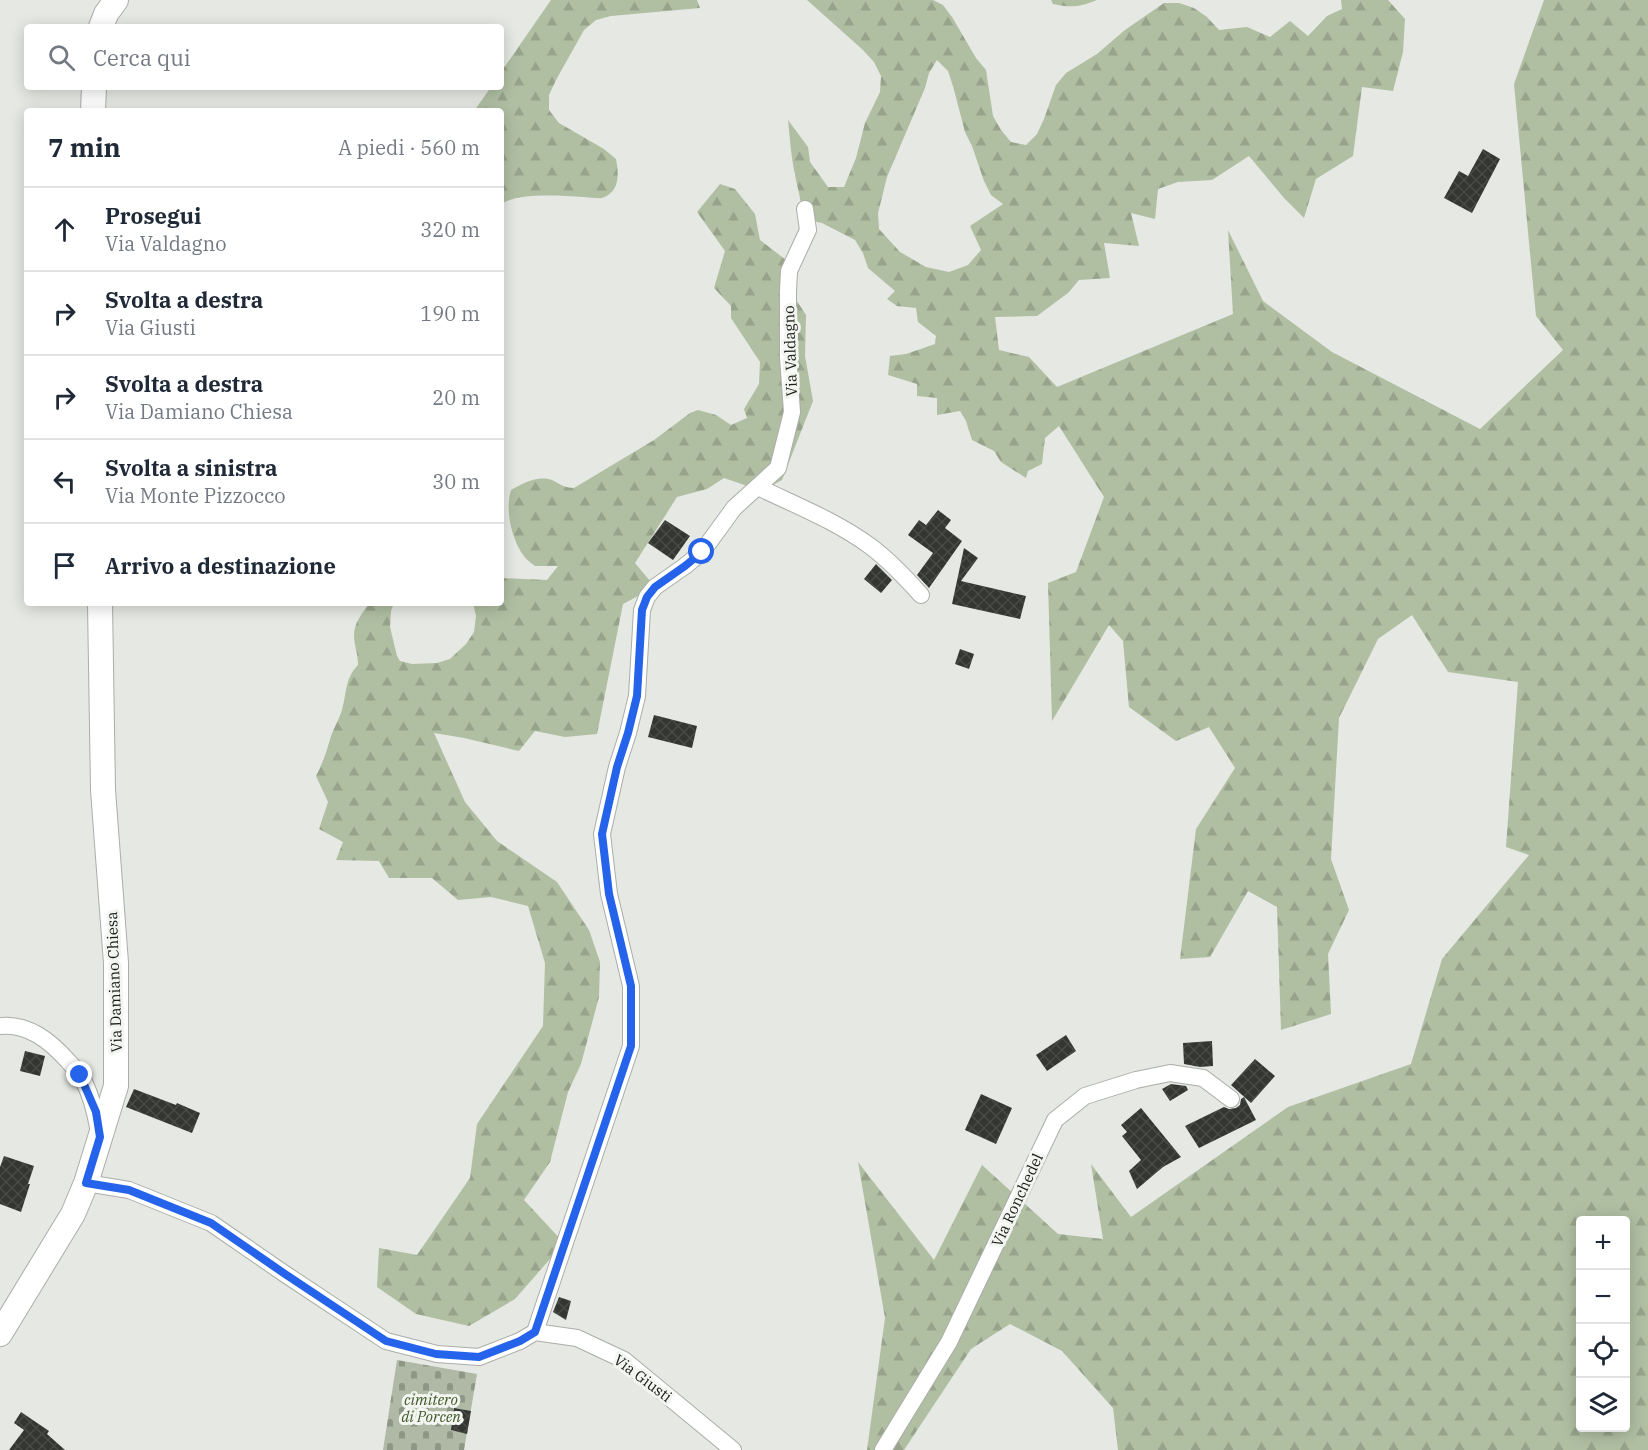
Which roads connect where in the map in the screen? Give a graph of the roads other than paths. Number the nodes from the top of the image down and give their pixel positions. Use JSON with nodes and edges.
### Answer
{"nodes":[{"id":1,"x":116,"y":0,"type":"edge"},
{"id":2,"x":102,"y":24,"type":"edge"},
{"id":3,"x":94,"y":90,"type":"edge"},
{"id":4,"x":93,"y":108,"type":"edge"},
{"id":5,"x":805,"y":209,"type":"dead end"},
{"id":6,"x":758,"y":487,"type":"junction"},
{"id":7,"x":921,"y":594,"type":"dead end"},
{"id":8,"x":100,"y":606,"type":"edge"},
{"id":9,"x":0,"y":1026,"type":"edge"},
{"id":10,"x":1231,"y":1099,"type":"dead end"},
{"id":11,"x":100,"y":1137,"type":"junction"},
{"id":12,"x":86,"y":1183,"type":"junction"},
{"id":13,"x":535,"y":1332,"type":"junction"},
{"id":14,"x":0,"y":1334,"type":"edge"},
{"id":15,"x":733,"y":1450,"type":"edge"},
{"id":16,"x":883,"y":1450,"type":"edge"}],
"edges":[{"from":1,"to":2,"type":"street"},
{"from":3,"to":4,"type":"street"},
{"from":5,"to":6,"type":"street","name":"Via Valdagno"},
{"from":6,"to":7,"type":"street"},
{"from":6,"to":13,"type":"street","name":"Via Valdagno"},
{"from":8,"to":11,"type":"street","name":"Via Damiano Chiesa"},
{"from":9,"to":11,"type":"street"},
{"from":10,"to":16,"type":"street","name":"Via Ronchedel"},
{"from":11,"to":12,"type":"street","name":"Via Damiano Chiesa"},
{"from":12,"to":13,"type":"street"},
{"from":12,"to":14,"type":"street","name":"Via Damiano Chiesa"},
{"from":13,"to":15,"type":"street","name":"Via Giusti"}]}
